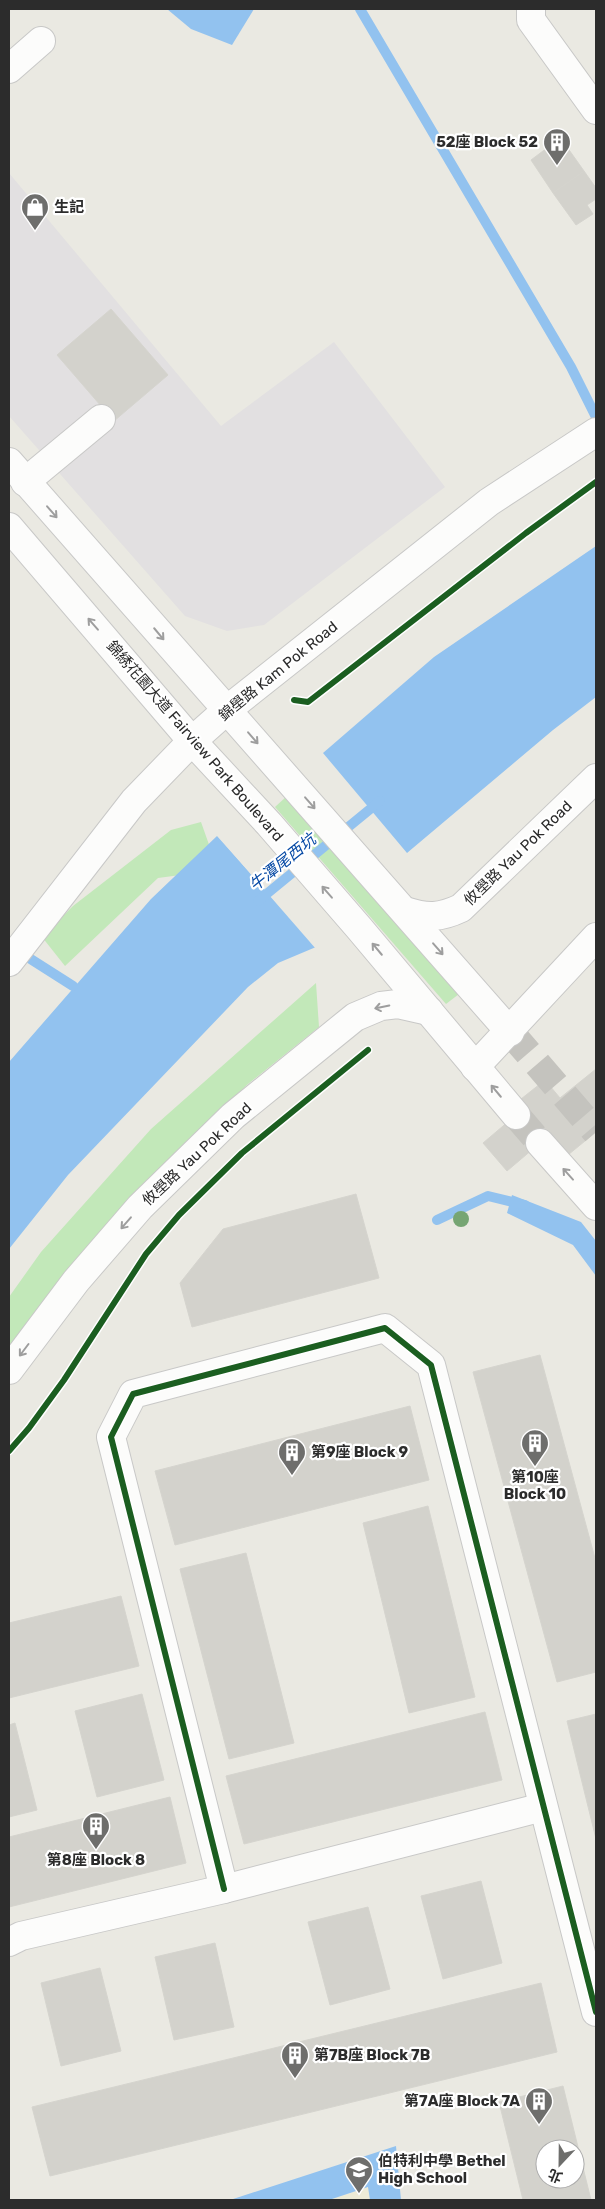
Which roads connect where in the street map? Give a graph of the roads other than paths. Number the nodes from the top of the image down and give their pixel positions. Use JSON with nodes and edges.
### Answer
{"nodes":[{"id":1,"x":530,"y":9,"type":"edge"},
{"id":2,"x":41,"y":41,"type":"dead end"},
{"id":3,"x":9,"y":69,"type":"edge"},
{"id":4,"x":596,"y":110,"type":"edge"},
{"id":5,"x":100,"y":419,"type":"dead end"},
{"id":6,"x":596,"y":432,"type":"edge"},
{"id":7,"x":17,"y":472,"type":"edge"},
{"id":8,"x":9,"y":527,"type":"edge"},
{"id":9,"x":228,"y":709,"type":"junction"},
{"id":10,"x":192,"y":741,"type":"junction"},
{"id":11,"x":596,"y":778,"type":"edge"},
{"id":12,"x":400,"y":905,"type":"junction"},
{"id":13,"x":596,"y":937,"type":"edge"},
{"id":14,"x":9,"y":962,"type":"edge"},
{"id":15,"x":429,"y":1012,"type":"junction"},
{"id":16,"x":510,"y":1032,"type":"junction"},
{"id":17,"x":475,"y":1067,"type":"junction"},
{"id":18,"x":516,"y":1115,"type":"tunnel mouth"},
{"id":19,"x":540,"y":1143,"type":"tunnel mouth"},
{"id":20,"x":596,"y":1206,"type":"edge"},
{"id":21,"x":9,"y":1370,"type":"edge"},
{"id":22,"x":543,"y":1807,"type":"junction"},
{"id":23,"x":224,"y":1889,"type":"junction"},
{"id":24,"x":9,"y":1942,"type":"edge"},
{"id":25,"x":596,"y":2012,"type":"edge"}],
"edges":[{"from":1,"to":4,"type":"street"},
{"from":2,"to":3,"type":"street"},
{"from":5,"to":7,"type":"street"},
{"from":6,"to":9,"type":"street","name":"錦壆路 Kam Pok Road"},
{"from":7,"to":9,"type":"street","one_way":true},
{"from":10,"to":8,"type":"street","name":"錦綉花園大道 Fairview Park Boulevard","one_way":true},
{"from":9,"to":10,"type":"street","name":"錦壆路 Kam Pok Road"},
{"from":9,"to":12,"type":"street","one_way":true},
{"from":10,"to":14,"type":"street","name":"錦壆路 Kam Pok Road"},
{"from":15,"to":10,"type":"street","name":"錦綉花園大道 Fairview Park Boulevard","one_way":true},
{"from":11,"to":12,"type":"street","name":"攸壆路 Yau Pok Road"},
{"from":12,"to":16,"type":"street","one_way":true},
{"from":13,"to":16,"type":"street"},
{"from":15,"to":17,"type":"street","name":"錦綉花園大道 Fairview Park Boulevard"},
{"from":15,"to":21,"type":"street","name":"攸壆路 Yau Pok Road","one_way":true},
{"from":16,"to":17,"type":"street"},
{"from":18,"to":17,"type":"street","name":"錦綉花園大道 Fairview Park Boulevard","one_way":true},
{"from":20,"to":19,"type":"street","one_way":true},
{"from":22,"to":23,"type":"street"},
{"from":22,"to":23,"type":"street"},
{"from":22,"to":25,"type":"street"},
{"from":23,"to":24,"type":"street"}]}
